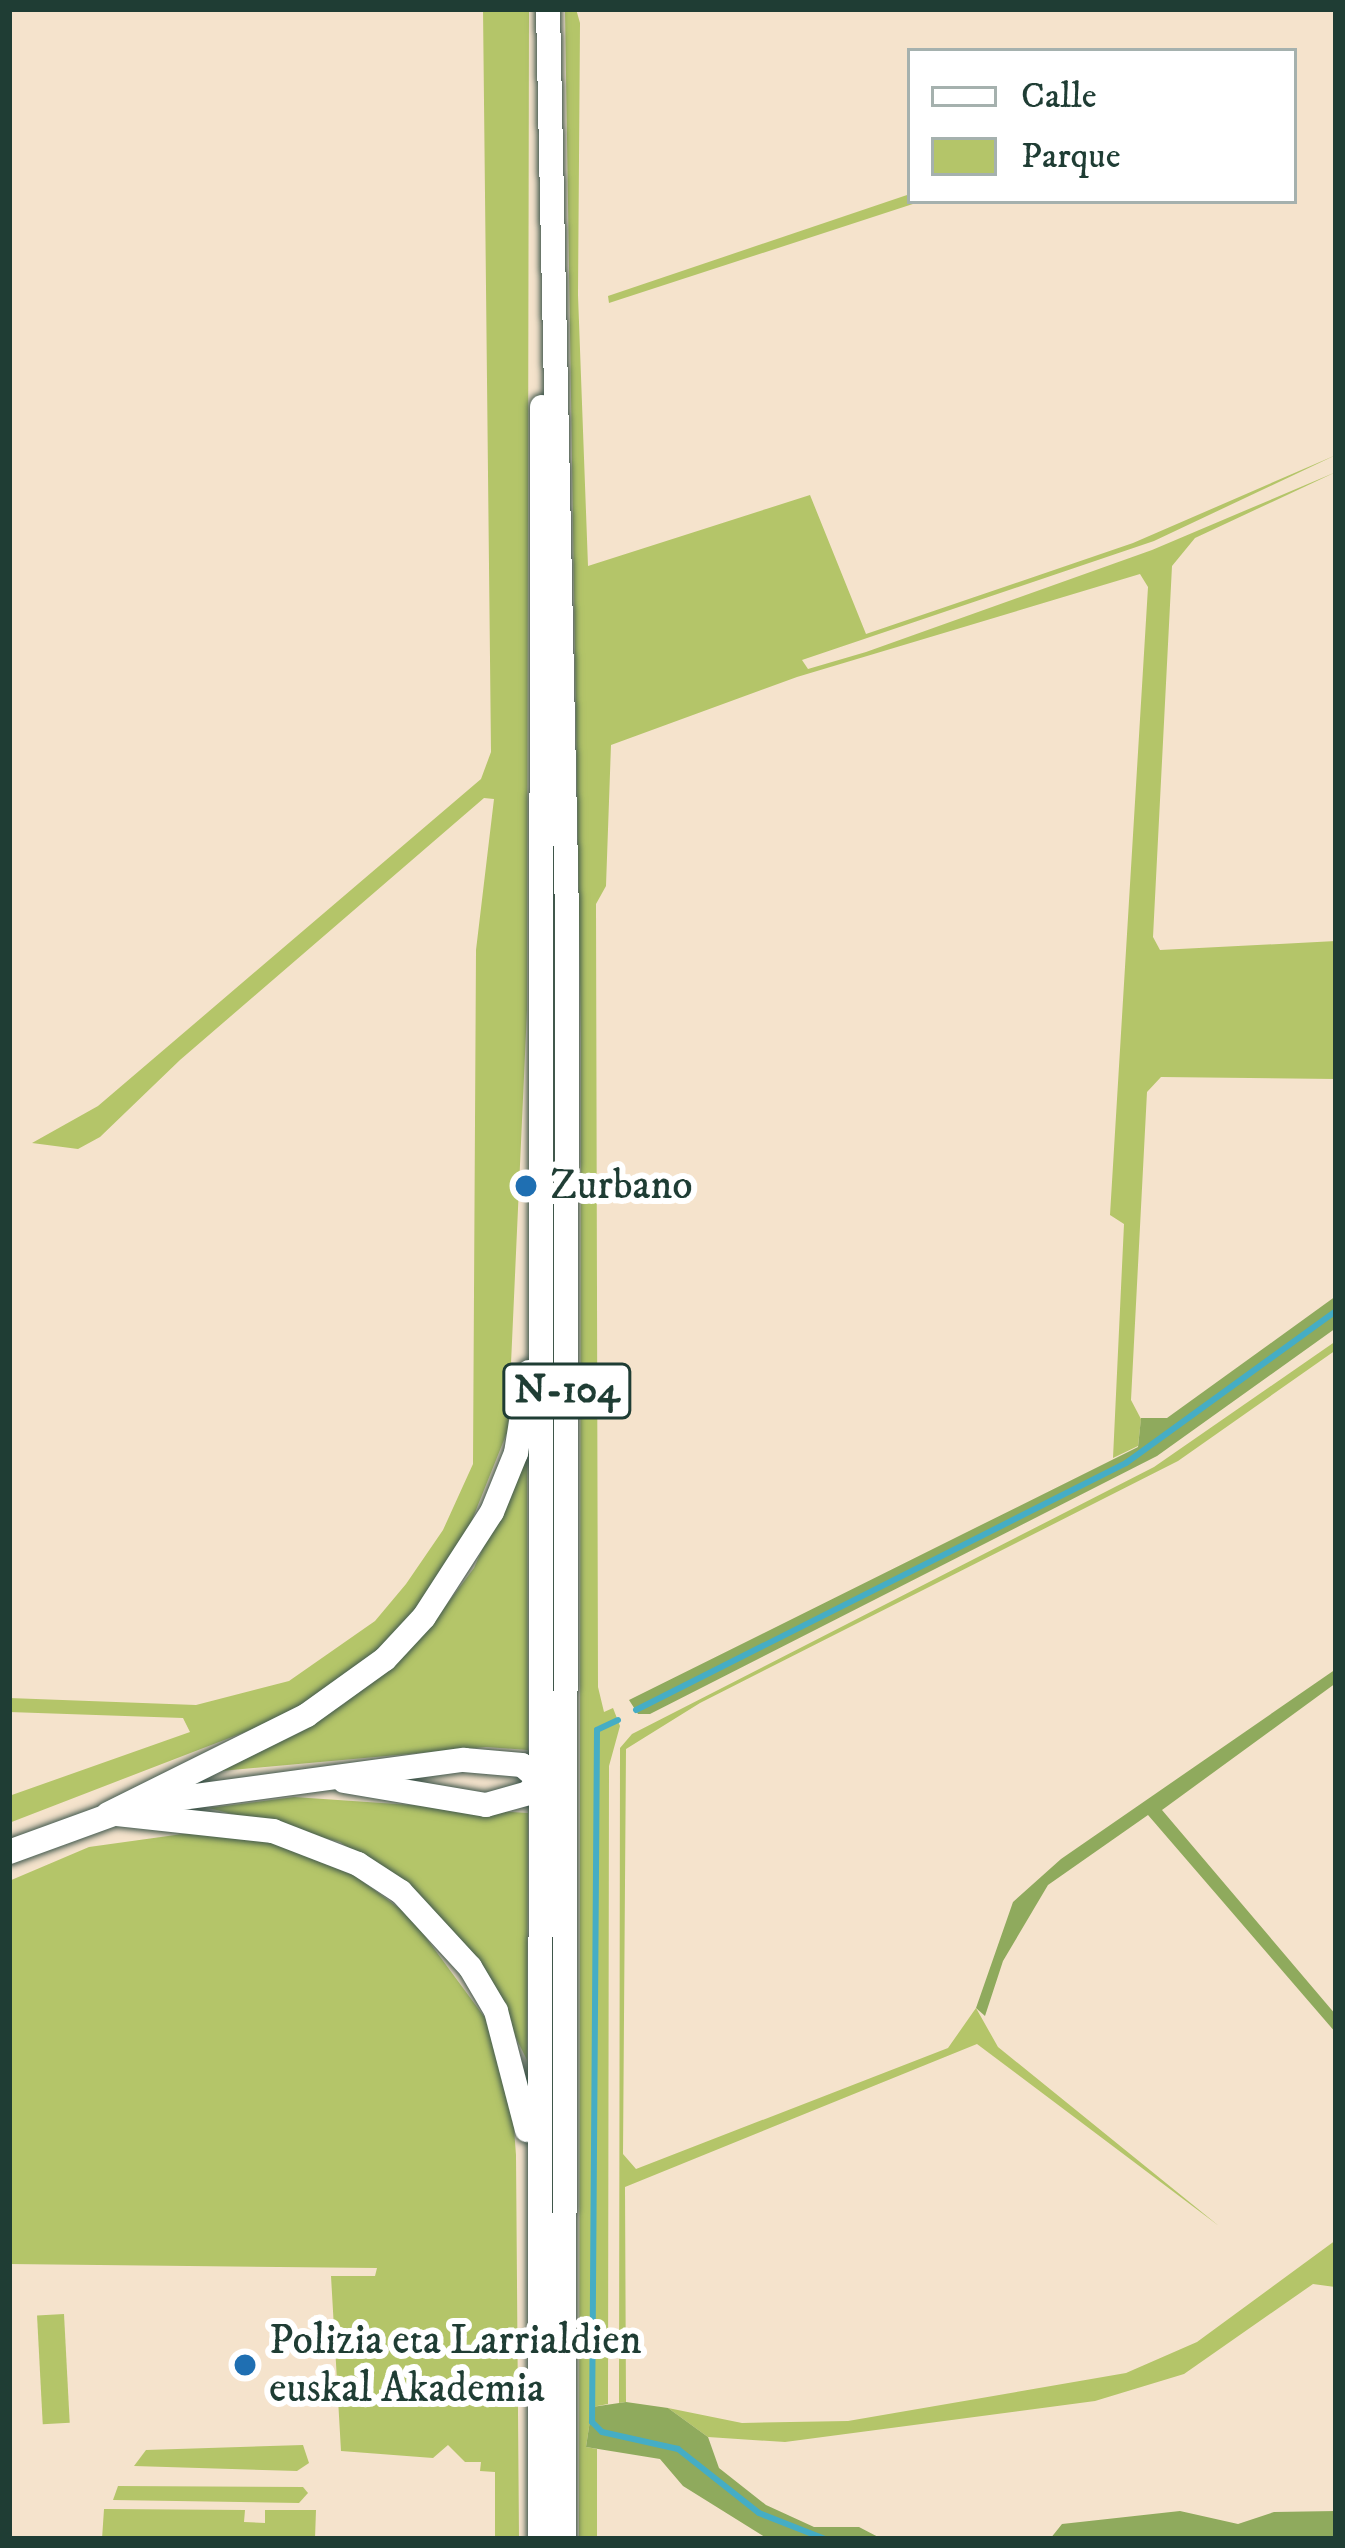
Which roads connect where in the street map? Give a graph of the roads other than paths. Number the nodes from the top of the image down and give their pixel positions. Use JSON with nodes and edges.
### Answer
{"nodes":[{"id":1,"x":548,"y":9,"type":"edge"},
{"id":2,"x":549,"y":242,"type":"junction"},
{"id":3,"x":543,"y":1250,"type":"junction"},
{"id":4,"x":567,"y":1604,"type":"junction"},
{"id":5,"x":540,"y":1777,"type":"junction"},
{"id":6,"x":336,"y":1779,"type":"junction"},
{"id":7,"x":108,"y":1814,"type":"junction"},
{"id":8,"x":9,"y":1852,"type":"edge"},
{"id":9,"x":568,"y":1862,"type":"junction"},
{"id":10,"x":540,"y":2244,"type":"junction"},
{"id":11,"x":540,"y":2539,"type":"edge"},
{"id":12,"x":564,"y":2539,"type":"edge"}],
"edges":[{"from":1,"to":2,"type":"main road","number":"N-104"},
{"from":2,"to":3,"type":"main road","number":"N-104"},
{"from":2,"to":4,"type":"main road","number":"N-104"},
{"from":3,"to":5,"type":"main road","number":"N-104"},
{"from":3,"to":7,"type":"main road"},
{"from":4,"to":5,"type":"main road"},
{"from":4,"to":9,"type":"main road","number":"N-104"},
{"from":5,"to":6,"type":"main road"},
{"from":5,"to":6,"type":"main road"},
{"from":5,"to":9,"type":"main road"},
{"from":5,"to":10,"type":"main road","number":"N-104"},
{"from":6,"to":7,"type":"main road"},
{"from":7,"to":8,"type":"main road"},
{"from":7,"to":10,"type":"main road"},
{"from":9,"to":12,"type":"main road","number":"N-104"},
{"from":10,"to":11,"type":"main road","number":"N-104"}]}
